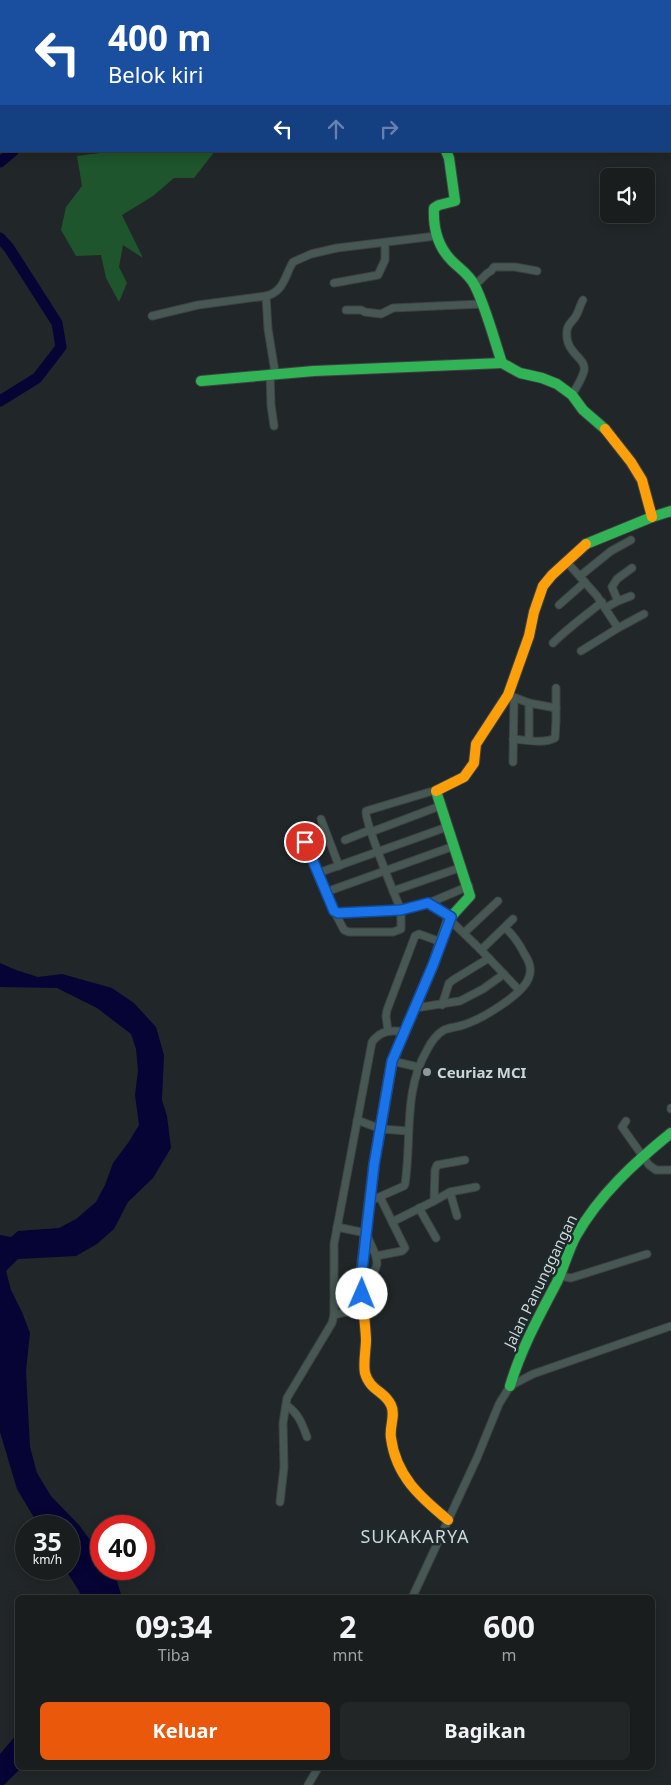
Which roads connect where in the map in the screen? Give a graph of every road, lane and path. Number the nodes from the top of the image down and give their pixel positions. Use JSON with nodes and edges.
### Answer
{"nodes":[{"id":1,"x":446,"y":152,"type":"edge"},
{"id":2,"x":436,"y":236,"type":"junction"},
{"id":3,"x":385,"y":242,"type":"junction"},
{"id":4,"x":537,"y":270,"type":"dead end"},
{"id":5,"x":334,"y":283,"type":"dead end"},
{"id":6,"x":474,"y":284,"type":"junction"},
{"id":7,"x":266,"y":296,"type":"junction"},
{"id":8,"x":583,"y":300,"type":"dead end"},
{"id":9,"x":481,"y":304,"type":"junction"},
{"id":10,"x":346,"y":310,"type":"dead end"},
{"id":11,"x":152,"y":316,"type":"dead end"},
{"id":12,"x":502,"y":363,"type":"junction"},
{"id":13,"x":273,"y":373,"type":"junction"},
{"id":14,"x":201,"y":381,"type":"dead end"},
{"id":15,"x":572,"y":395,"type":"junction"},
{"id":16,"x":274,"y":426,"type":"dead end"},
{"id":17,"x":671,"y":511,"type":"edge"},
{"id":18,"x":652,"y":518,"type":"junction"},
{"id":19,"x":631,"y":540,"type":"dead end"},
{"id":20,"x":566,"y":560,"type":"junction"},
{"id":21,"x":632,"y":568,"type":"dead end"},
{"id":22,"x":582,"y":579,"type":"junction"},
{"id":23,"x":631,"y":596,"type":"dead end"},
{"id":24,"x":618,"y":601,"type":"junction"},
{"id":25,"x":559,"y":605,"type":"dead end"},
{"id":26,"x":604,"y":605,"type":"junction"},
{"id":27,"x":644,"y":614,"type":"dead end"},
{"id":28,"x":618,"y":628,"type":"junction"},
{"id":29,"x":553,"y":643,"type":"dead end"},
{"id":30,"x":581,"y":651,"type":"dead end"},
{"id":31,"x":556,"y":688,"type":"dead end"},
{"id":32,"x":511,"y":696,"type":"junction"},
{"id":33,"x":529,"y":703,"type":"junction"},
{"id":34,"x":556,"y":708,"type":"junction"},
{"id":35,"x":513,"y":739,"type":"junction"},
{"id":36,"x":529,"y":740,"type":"junction"},
{"id":37,"x":513,"y":762,"type":"dead end"},
{"id":38,"x":436,"y":790,"type":"junction"},
{"id":39,"x":440,"y":806,"type":"junction"},
{"id":40,"x":321,"y":819,"type":"dead end"},
{"id":41,"x":447,"y":827,"type":"junction"},
{"id":42,"x":371,"y":831,"type":"junction"},
{"id":43,"x":345,"y":840,"type":"dead end"},
{"id":44,"x":305,"y":842,"type":"dead end"},
{"id":45,"x":454,"y":846,"type":"junction"},
{"id":46,"x":379,"y":852,"type":"junction"},
{"id":47,"x":339,"y":866,"type":"junction"},
{"id":48,"x":462,"y":867,"type":"junction"},
{"id":49,"x":386,"y":871,"type":"junction"},
{"id":50,"x":318,"y":873,"type":"junction"},
{"id":51,"x":469,"y":886,"type":"junction"},
{"id":52,"x":393,"y":891,"type":"junction"},
{"id":53,"x":326,"y":892,"type":"junction"},
{"id":54,"x":498,"y":901,"type":"dead end"},
{"id":55,"x":428,"y":903,"type":"junction"},
{"id":56,"x":401,"y":910,"type":"junction"},
{"id":57,"x":334,"y":911,"type":"junction"},
{"id":58,"x":450,"y":918,"type":"junction"},
{"id":59,"x":513,"y":919,"type":"dead end"},
{"id":60,"x":505,"y":928,"type":"junction"},
{"id":61,"x":464,"y":933,"type":"junction"},
{"id":62,"x":441,"y":942,"type":"junction"},
{"id":63,"x":481,"y":950,"type":"junction"},
{"id":64,"x":489,"y":958,"type":"junction"},
{"id":65,"x":504,"y":974,"type":"junction"},
{"id":66,"x":519,"y":990,"type":"junction"},
{"id":67,"x":442,"y":1004,"type":"junction"},
{"id":68,"x":415,"y":1008,"type":"junction"},
{"id":69,"x":388,"y":1031,"type":"junction"},
{"id":70,"x":406,"y":1032,"type":"junction"},
{"id":71,"x":392,"y":1061,"type":"junction"},
{"id":72,"x":418,"y":1067,"type":"junction"},
{"id":73,"x":357,"y":1120,"type":"junction"},
{"id":74,"x":626,"y":1121,"type":"dead end"},
{"id":75,"x":381,"y":1129,"type":"junction"},
{"id":76,"x":408,"y":1131,"type":"junction"},
{"id":77,"x":671,"y":1133,"type":"edge"},
{"id":78,"x":644,"y":1157,"type":"junction"},
{"id":79,"x":465,"y":1160,"type":"dead end"},
{"id":80,"x":671,"y":1170,"type":"edge"},
{"id":81,"x":476,"y":1187,"type":"dead end"},
{"id":82,"x":450,"y":1192,"type":"junction"},
{"id":83,"x":375,"y":1199,"type":"junction"},
{"id":84,"x":434,"y":1201,"type":"junction"},
{"id":85,"x":419,"y":1208,"type":"junction"},
{"id":86,"x":457,"y":1216,"type":"dead end"},
{"id":87,"x":392,"y":1222,"type":"junction"},
{"id":88,"x":337,"y":1227,"type":"junction"},
{"id":89,"x":366,"y":1232,"type":"junction"},
{"id":90,"x":436,"y":1238,"type":"dead end"},
{"id":91,"x":647,"y":1254,"type":"dead end"},
{"id":92,"x":376,"y":1256,"type":"junction"},
{"id":93,"x":560,"y":1276,"type":"junction"},
{"id":94,"x":361,"y":1280,"type":"junction"},
{"id":95,"x":362,"y":1308,"type":"junction"},
{"id":96,"x":334,"y":1315,"type":"junction"},
{"id":97,"x":671,"y":1326,"type":"edge"},
{"id":98,"x":510,"y":1386,"type":"junction"},
{"id":99,"x":286,"y":1405,"type":"junction"},
{"id":100,"x":307,"y":1437,"type":"dead end"},
{"id":101,"x":280,"y":1502,"type":"dead end"},
{"id":102,"x":448,"y":1520,"type":"junction"},
{"id":103,"x":413,"y":1595,"type":"edge"},
{"id":104,"x":317,"y":1770,"type":"edge"},
{"id":105,"x":308,"y":1785,"type":"edge"}],
"edges":[{"from":1,"to":2,"type":"street"},
{"from":2,"to":3,"type":"street"},
{"from":2,"to":6,"type":"street"},
{"from":3,"to":5,"type":"street"},
{"from":3,"to":7,"type":"street"},
{"from":4,"to":6,"type":"street"},
{"from":6,"to":9,"type":"street"},
{"from":7,"to":11,"type":"street"},
{"from":7,"to":13,"type":"street"},
{"from":8,"to":15,"type":"street"},
{"from":9,"to":10,"type":"street"},
{"from":9,"to":12,"type":"street"},
{"from":12,"to":13,"type":"street"},
{"from":12,"to":15,"type":"street"},
{"from":13,"to":14,"type":"street"},
{"from":13,"to":16,"type":"street"},
{"from":15,"to":18,"type":"street"},
{"from":17,"to":18,"type":"street"},
{"from":18,"to":20,"type":"street"},
{"from":19,"to":22,"type":"street"},
{"from":20,"to":22,"type":"street"},
{"from":20,"to":32,"type":"street"},
{"from":21,"to":24,"type":"street"},
{"from":22,"to":25,"type":"street"},
{"from":22,"to":26,"type":"street"},
{"from":23,"to":24,"type":"street"},
{"from":24,"to":26,"type":"street"},
{"from":26,"to":28,"type":"street"},
{"from":26,"to":29,"type":"street"},
{"from":27,"to":28,"type":"street"},
{"from":28,"to":30,"type":"street"},
{"from":31,"to":34,"type":"street"},
{"from":32,"to":33,"type":"street"},
{"from":32,"to":35,"type":"street"},
{"from":32,"to":38,"type":"street"},
{"from":33,"to":34,"type":"street"},
{"from":33,"to":36,"type":"street"},
{"from":34,"to":36,"type":"street"},
{"from":35,"to":36,"type":"street"},
{"from":35,"to":37,"type":"street"},
{"from":38,"to":39,"type":"street"},
{"from":38,"to":42,"type":"street"},
{"from":39,"to":41,"type":"street"},
{"from":39,"to":42,"type":"street"},
{"from":40,"to":47,"type":"street"},
{"from":41,"to":45,"type":"street"},
{"from":41,"to":46,"type":"street"},
{"from":42,"to":43,"type":"street"},
{"from":42,"to":46,"type":"street"},
{"from":44,"to":50,"type":"street"},
{"from":45,"to":48,"type":"street"},
{"from":45,"to":49,"type":"street"},
{"from":46,"to":47,"type":"street"},
{"from":46,"to":49,"type":"street"},
{"from":47,"to":50,"type":"street"},
{"from":48,"to":51,"type":"street"},
{"from":48,"to":52,"type":"street"},
{"from":49,"to":52,"type":"street"},
{"from":49,"to":53,"type":"street"},
{"from":50,"to":53,"type":"street"},
{"from":51,"to":55,"type":"street"},
{"from":51,"to":58,"type":"street"},
{"from":52,"to":56,"type":"street"},
{"from":53,"to":57,"type":"street"},
{"from":54,"to":61,"type":"street"},
{"from":55,"to":56,"type":"street"},
{"from":55,"to":58,"type":"street"},
{"from":56,"to":57,"type":"street"},
{"from":56,"to":57,"type":"street"},
{"from":58,"to":61,"type":"street"},
{"from":58,"to":62,"type":"street"},
{"from":59,"to":60,"type":"street"},
{"from":60,"to":63,"type":"street"},
{"from":60,"to":66,"type":"street"},
{"from":61,"to":63,"type":"street"},
{"from":62,"to":68,"type":"street"},
{"from":62,"to":69,"type":"street"},
{"from":63,"to":64,"type":"street"},
{"from":64,"to":65,"type":"street"},
{"from":64,"to":67,"type":"street"},
{"from":65,"to":66,"type":"street"},
{"from":65,"to":67,"type":"street"},
{"from":66,"to":72,"type":"street"},
{"from":67,"to":68,"type":"street"},
{"from":68,"to":70,"type":"street"},
{"from":69,"to":70,"type":"street"},
{"from":69,"to":73,"type":"street"},
{"from":70,"to":71,"type":"street"},
{"from":71,"to":72,"type":"street"},
{"from":71,"to":75,"type":"street"},
{"from":72,"to":76,"type":"street"},
{"from":73,"to":75,"type":"street"},
{"from":73,"to":88,"type":"street"},
{"from":74,"to":78,"type":"street"},
{"from":75,"to":76,"type":"street"},
{"from":75,"to":83,"type":"street"},
{"from":76,"to":83,"type":"street"},
{"from":77,"to":78,"type":"street","name":"Jalan Panunggangan"},
{"from":78,"to":80,"type":"street"},
{"from":78,"to":93,"type":"street","name":"Jalan Panunggangan"},
{"from":79,"to":84,"type":"street"},
{"from":81,"to":82,"type":"street"},
{"from":82,"to":84,"type":"street"},
{"from":82,"to":86,"type":"street"},
{"from":83,"to":87,"type":"street"},
{"from":83,"to":89,"type":"street"},
{"from":84,"to":85,"type":"street"},
{"from":85,"to":87,"type":"street"},
{"from":85,"to":90,"type":"street"},
{"from":87,"to":92,"type":"street"},
{"from":88,"to":89,"type":"street"},
{"from":88,"to":96,"type":"street"},
{"from":89,"to":92,"type":"street"},
{"from":89,"to":94,"type":"street"},
{"from":91,"to":93,"type":"street"},
{"from":92,"to":94,"type":"street"},
{"from":93,"to":98,"type":"street","name":"Jalan Panunggangan"},
{"from":94,"to":95,"type":"street"},
{"from":95,"to":96,"type":"street"},
{"from":95,"to":102,"type":"street"},
{"from":96,"to":99,"type":"street"},
{"from":97,"to":98,"type":"street"},
{"from":98,"to":102,"type":"street"},
{"from":99,"to":100,"type":"street"},
{"from":99,"to":101,"type":"street"},
{"from":102,"to":103,"type":"street"},
{"from":104,"to":105,"type":"street"}]}
